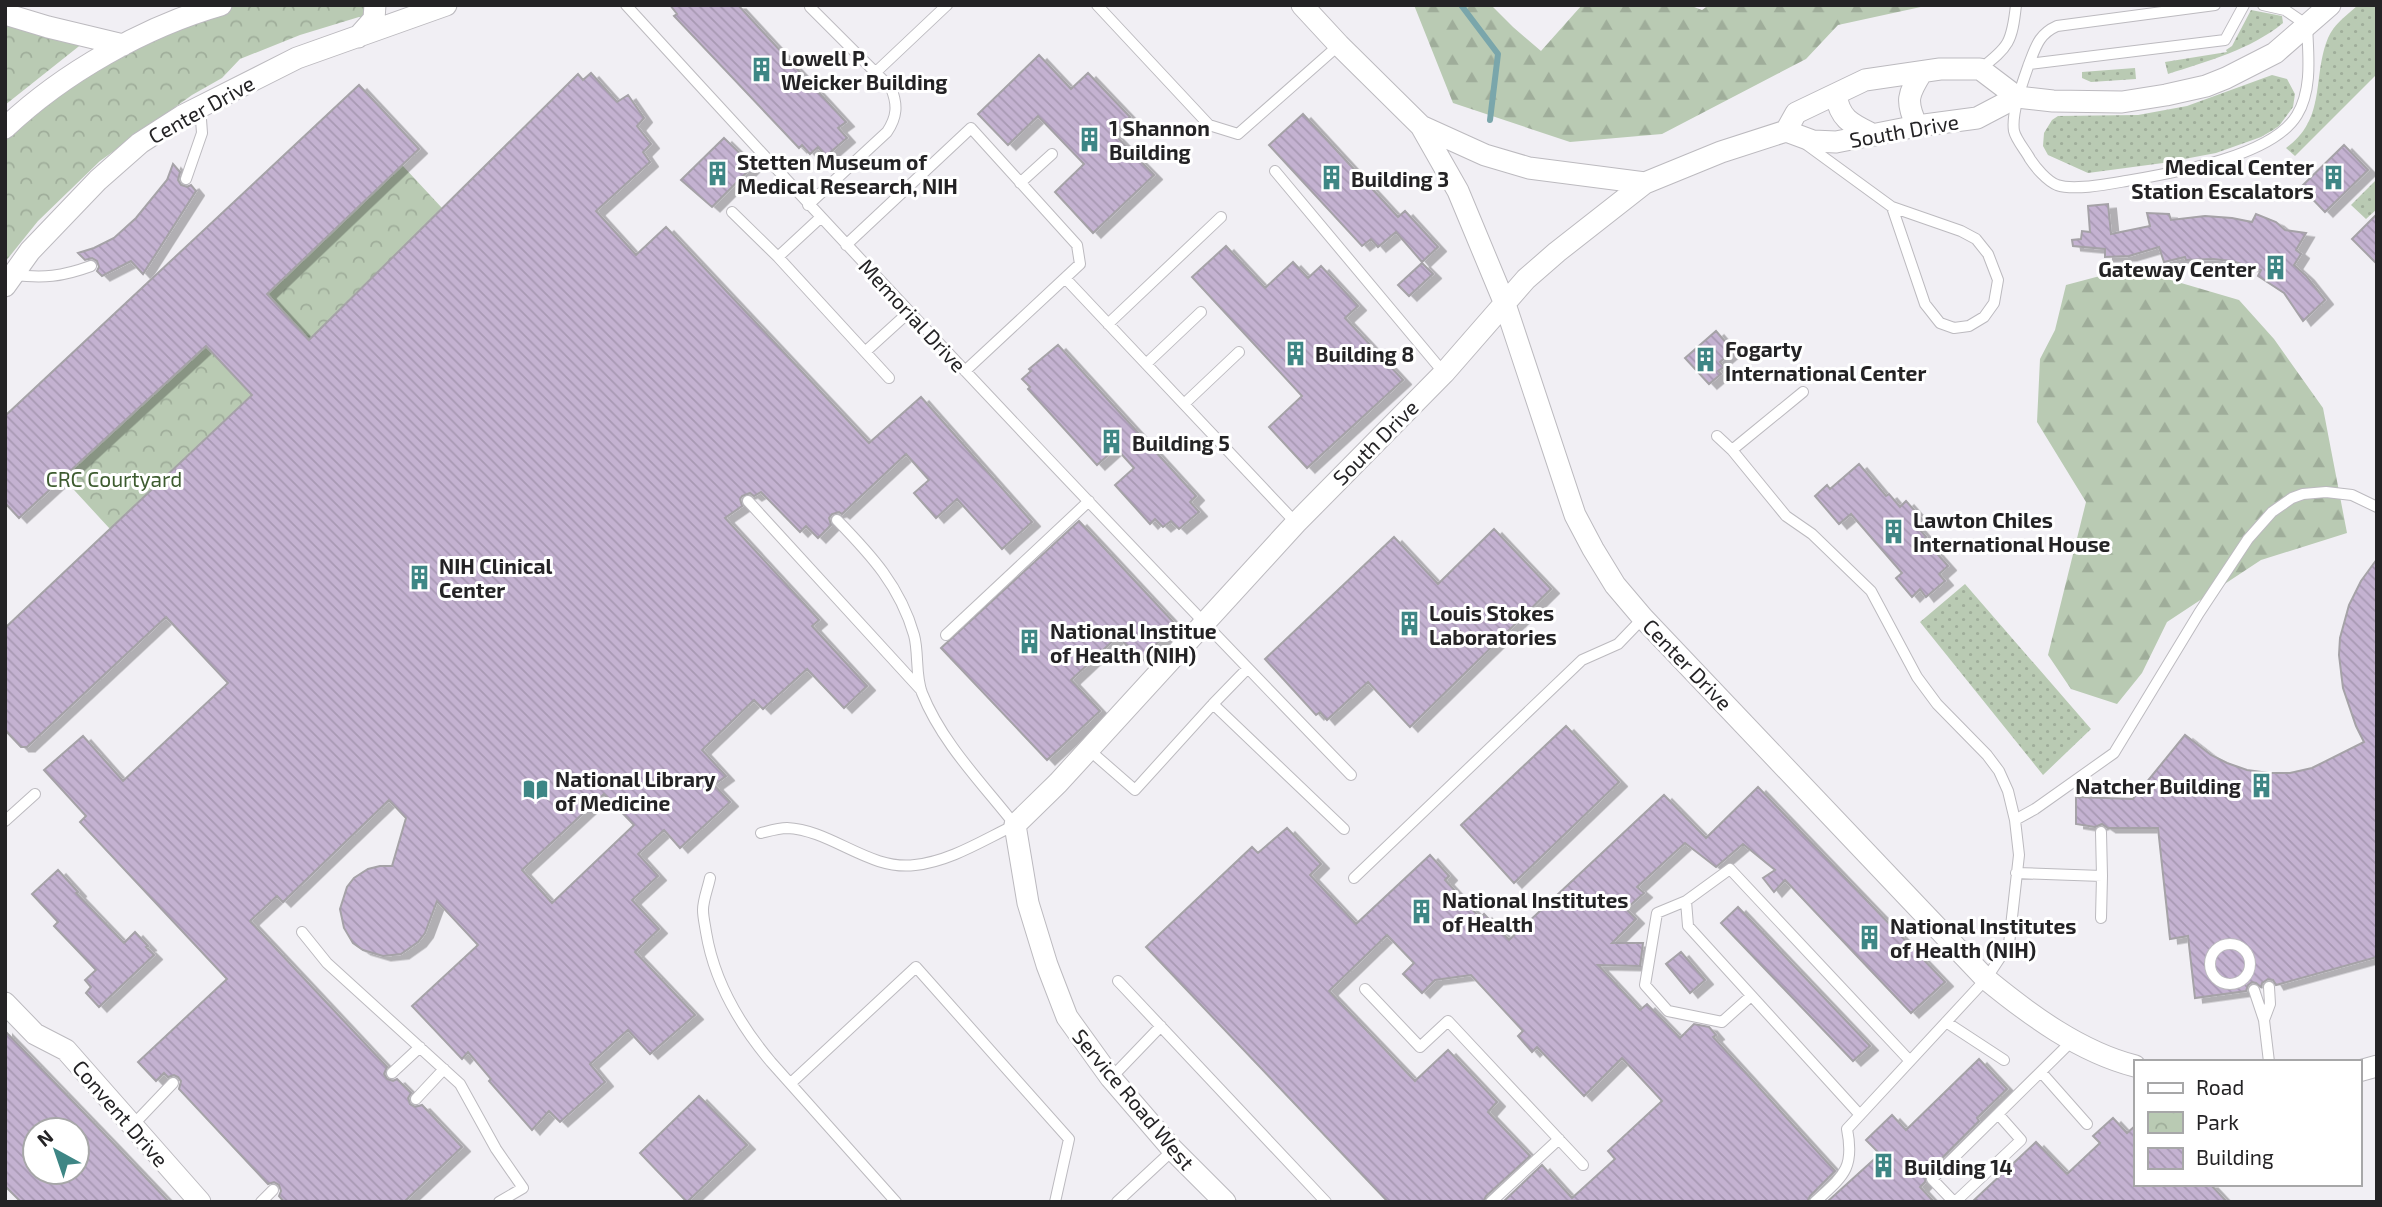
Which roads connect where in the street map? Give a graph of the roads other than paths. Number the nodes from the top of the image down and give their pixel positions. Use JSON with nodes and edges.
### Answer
{"nodes":[{"id":1,"x":221,"y":5,"type":"edge"},
{"id":2,"x":375,"y":5,"type":"edge"},
{"id":3,"x":446,"y":5,"type":"edge"},
{"id":4,"x":626,"y":5,"type":"edge"},
{"id":5,"x":812,"y":5,"type":"edge"},
{"id":6,"x":947,"y":5,"type":"edge"},
{"id":7,"x":1097,"y":5,"type":"edge"},
{"id":8,"x":1302,"y":5,"type":"edge"},
{"id":9,"x":2016,"y":5,"type":"edge"},
{"id":10,"x":2215,"y":5,"type":"edge"},
{"id":11,"x":2244,"y":5,"type":"edge"},
{"id":12,"x":2263,"y":5,"type":"edge"},
{"id":13,"x":2330,"y":5,"type":"edge"},
{"id":14,"x":5,"y":14,"type":"edge"},
{"id":15,"x":2307,"y":25,"type":"junction"},
{"id":16,"x":358,"y":37,"type":"junction"},
{"id":17,"x":123,"y":45,"type":"junction"},
{"id":18,"x":1339,"y":45,"type":"junction"},
{"id":19,"x":2029,"y":64,"type":"junction"},
{"id":20,"x":1980,"y":69,"type":"junction"},
{"id":21,"x":876,"y":72,"type":"junction"},
{"id":22,"x":1922,"y":72,"type":"junction"},
{"id":23,"x":1836,"y":94,"type":"junction"},
{"id":24,"x":2017,"y":97,"type":"junction"},
{"id":25,"x":200,"y":106,"type":"junction"},
{"id":26,"x":1917,"y":126,"type":"junction"},
{"id":27,"x":1421,"y":127,"type":"junction"},
{"id":28,"x":5,"y":128,"type":"edge"},
{"id":29,"x":1786,"y":131,"type":"junction"},
{"id":30,"x":1874,"y":135,"type":"junction"},
{"id":31,"x":1052,"y":154,"type":"dead end"},
{"id":32,"x":1275,"y":171,"type":"dead end"},
{"id":33,"x":186,"y":179,"type":"dead end"},
{"id":34,"x":1020,"y":183,"type":"junction"},
{"id":35,"x":1645,"y":183,"type":"junction"},
{"id":36,"x":808,"y":205,"type":"junction"},
{"id":37,"x":1892,"y":207,"type":"junction"},
{"id":38,"x":732,"y":212,"type":"dead end"},
{"id":39,"x":1221,"y":216,"type":"dead end"},
{"id":40,"x":820,"y":218,"type":"junction"},
{"id":41,"x":846,"y":246,"type":"junction"},
{"id":42,"x":778,"y":257,"type":"junction"},
{"id":43,"x":91,"y":266,"type":"dead end"},
{"id":44,"x":1065,"y":278,"type":"junction"},
{"id":45,"x":9,"y":280,"type":"edge"},
{"id":46,"x":1505,"y":304,"type":"junction"},
{"id":47,"x":909,"y":312,"type":"junction"},
{"id":48,"x":1201,"y":312,"type":"dead end"},
{"id":49,"x":1108,"y":324,"type":"junction"},
{"id":50,"x":865,"y":352,"type":"junction"},
{"id":51,"x":1239,"y":352,"type":"dead end"},
{"id":52,"x":1146,"y":364,"type":"junction"},
{"id":53,"x":965,"y":371,"type":"junction"},
{"id":54,"x":1444,"y":373,"type":"junction"},
{"id":55,"x":889,"y":378,"type":"dead end"},
{"id":56,"x":1803,"y":392,"type":"dead end"},
{"id":57,"x":1184,"y":404,"type":"junction"},
{"id":58,"x":1717,"y":436,"type":"dead end"},
{"id":59,"x":1732,"y":450,"type":"junction"},
{"id":60,"x":748,"y":501,"type":"dead end"},
{"id":61,"x":1089,"y":501,"type":"junction"},
{"id":62,"x":2377,"y":507,"type":"edge"},
{"id":63,"x":837,"y":520,"type":"dead end"},
{"id":64,"x":1296,"y":523,"type":"junction"},
{"id":65,"x":1643,"y":618,"type":"junction"},
{"id":66,"x":1204,"y":622,"type":"junction"},
{"id":67,"x":946,"y":635,"type":"dead end"},
{"id":68,"x":1247,"y":669,"type":"junction"},
{"id":69,"x":921,"y":690,"type":"junction"},
{"id":70,"x":1213,"y":704,"type":"junction"},
{"id":71,"x":1088,"y":749,"type":"junction"},
{"id":72,"x":1351,"y":775,"type":"dead end"},
{"id":73,"x":35,"y":793,"type":"dead end"},
{"id":74,"x":2015,"y":820,"type":"junction"},
{"id":75,"x":5,"y":821,"type":"edge"},
{"id":76,"x":1015,"y":825,"type":"junction"},
{"id":77,"x":1344,"y":829,"type":"dead end"},
{"id":78,"x":2101,"y":832,"type":"dead end"},
{"id":79,"x":761,"y":833,"type":"dead end"},
{"id":80,"x":2016,"y":873,"type":"junction"},
{"id":81,"x":2102,"y":876,"type":"junction"},
{"id":82,"x":710,"y":878,"type":"dead end"},
{"id":83,"x":1354,"y":878,"type":"dead end"},
{"id":84,"x":1686,"y":901,"type":"junction"},
{"id":85,"x":2101,"y":918,"type":"dead end"},
{"id":86,"x":302,"y":932,"type":"dead end"},
{"id":87,"x":1986,"y":979,"type":"junction"},
{"id":88,"x":1118,"y":981,"type":"dead end"},
{"id":89,"x":2269,"y":987,"type":"dead end"},
{"id":90,"x":1366,"y":989,"type":"dead end"},
{"id":91,"x":2254,"y":990,"type":"dead end"},
{"id":92,"x":1751,"y":996,"type":"junction"},
{"id":93,"x":5,"y":1003,"type":"edge"},
{"id":94,"x":2264,"y":1020,"type":"junction"},
{"id":95,"x":1946,"y":1022,"type":"junction"},
{"id":96,"x":1161,"y":1026,"type":"junction"},
{"id":97,"x":2073,"y":1040,"type":"junction"},
{"id":98,"x":420,"y":1047,"type":"junction"},
{"id":99,"x":2004,"y":1060,"type":"dead end"},
{"id":100,"x":2269,"y":1060,"type":"edge"},
{"id":101,"x":1910,"y":1061,"type":"junction"},
{"id":102,"x":2134,"y":1066,"type":"edge"},
{"id":103,"x":444,"y":1069,"type":"junction"},
{"id":104,"x":2041,"y":1072,"type":"junction"},
{"id":105,"x":392,"y":1073,"type":"dead end"},
{"id":106,"x":1111,"y":1078,"type":"junction"},
{"id":107,"x":173,"y":1083,"type":"dead end"},
{"id":108,"x":791,"y":1083,"type":"junction"},
{"id":109,"x":416,"y":1099,"type":"dead end"},
{"id":110,"x":1998,"y":1114,"type":"junction"},
{"id":111,"x":1860,"y":1115,"type":"junction"},
{"id":112,"x":2087,"y":1124,"type":"dead end"},
{"id":113,"x":132,"y":1126,"type":"junction"},
{"id":114,"x":1559,"y":1139,"type":"junction"},
{"id":115,"x":1173,"y":1150,"type":"junction"},
{"id":116,"x":1583,"y":1165,"type":"dead end"},
{"id":117,"x":273,"y":1190,"type":"dead end"},
{"id":118,"x":200,"y":1202,"type":"edge"},
{"id":119,"x":261,"y":1202,"type":"edge"},
{"id":120,"x":499,"y":1202,"type":"edge"},
{"id":121,"x":896,"y":1202,"type":"edge"},
{"id":122,"x":1055,"y":1202,"type":"edge"},
{"id":123,"x":1116,"y":1202,"type":"edge"},
{"id":124,"x":1225,"y":1202,"type":"edge"},
{"id":125,"x":1326,"y":1202,"type":"edge"},
{"id":126,"x":1491,"y":1202,"type":"edge"},
{"id":127,"x":1815,"y":1202,"type":"edge"},
{"id":128,"x":1954,"y":1202,"type":"edge"}],
"edges":[{"from":1,"to":17,"type":"street"},
{"from":2,"to":16,"type":"street"},
{"from":3,"to":16,"type":"street","name":"Center Drive"},
{"from":4,"to":36,"type":"lane","name":"Memorial Drive"},
{"from":5,"to":21,"type":"lane"},
{"from":6,"to":21,"type":"lane"},
{"from":7,"to":18,"type":"lane"},
{"from":8,"to":18,"type":"street","name":"Center Drive"},
{"from":9,"to":20,"type":"lane"},
{"from":10,"to":19,"type":"lane"},
{"from":11,"to":19,"type":"lane"},
{"from":12,"to":15,"type":"lane"},
{"from":13,"to":15,"type":"street"},
{"from":14,"to":17,"type":"street"},
{"from":15,"to":24,"type":"street"},
{"from":15,"to":24,"type":"lane"},
{"from":16,"to":25,"type":"street","name":"Center Drive"},
{"from":17,"to":28,"type":"street"},
{"from":18,"to":27,"type":"street","name":"Center Drive"},
{"from":19,"to":24,"type":"lane"},
{"from":20,"to":22,"type":"street","name":"South Drive"},
{"from":20,"to":24,"type":"street"},
{"from":21,"to":36,"type":"lane"},
{"from":22,"to":23,"type":"street","name":"South Drive"},
{"from":22,"to":26,"type":"street"},
{"from":23,"to":29,"type":"street","name":"South Drive"},
{"from":23,"to":30,"type":"street"},
{"from":24,"to":26,"type":"street","name":"South Drive"},
{"from":25,"to":33,"type":"lane"},
{"from":25,"to":45,"type":"street","name":"Center Drive"},
{"from":26,"to":30,"type":"street","name":"South Drive"},
{"from":27,"to":35,"type":"street","name":"Center Drive"},
{"from":27,"to":46,"type":"street","name":"Center Drive"},
{"from":29,"to":30,"type":"street","name":"South Drive"},
{"from":29,"to":35,"type":"street","name":"South Drive"},
{"from":29,"to":37,"type":"lane"},
{"from":31,"to":34,"type":"lane"},
{"from":32,"to":54,"type":"lane"},
{"from":34,"to":41,"type":"lane"},
{"from":34,"to":44,"type":"lane"},
{"from":35,"to":46,"type":"street","name":"South Drive"},
{"from":36,"to":40,"type":"lane","name":"Memorial Drive"},
{"from":37,"to":37,"type":"lane"},
{"from":38,"to":42,"type":"lane"},
{"from":39,"to":49,"type":"lane"},
{"from":40,"to":41,"type":"lane","name":"Memorial Drive"},
{"from":40,"to":42,"type":"lane"},
{"from":41,"to":47,"type":"lane","name":"Memorial Drive"},
{"from":42,"to":50,"type":"lane"},
{"from":43,"to":45,"type":"lane"},
{"from":44,"to":49,"type":"lane"},
{"from":44,"to":53,"type":"lane"},
{"from":46,"to":54,"type":"street","name":"South Drive"},
{"from":46,"to":65,"type":"street","name":"Center Drive"},
{"from":47,"to":50,"type":"lane"},
{"from":47,"to":53,"type":"lane","name":"Memorial Drive"},
{"from":48,"to":52,"type":"lane"},
{"from":49,"to":52,"type":"lane"},
{"from":50,"to":55,"type":"lane"},
{"from":51,"to":57,"type":"lane"},
{"from":52,"to":57,"type":"lane"},
{"from":53,"to":61,"type":"lane","name":"Memorial Drive"},
{"from":54,"to":64,"type":"street","name":"South Drive"},
{"from":56,"to":59,"type":"lane"},
{"from":57,"to":64,"type":"lane"},
{"from":58,"to":59,"type":"lane"},
{"from":59,"to":74,"type":"lane"},
{"from":60,"to":69,"type":"lane"},
{"from":61,"to":66,"type":"lane","name":"Memorial Drive"},
{"from":61,"to":67,"type":"lane"},
{"from":62,"to":74,"type":"lane"},
{"from":63,"to":69,"type":"lane"},
{"from":64,"to":66,"type":"street","name":"South Drive"},
{"from":65,"to":83,"type":"lane"},
{"from":65,"to":87,"type":"street","name":"Center Drive"},
{"from":66,"to":68,"type":"lane","name":"Memorial Drive"},
{"from":66,"to":71,"type":"street","name":"South Drive"},
{"from":68,"to":70,"type":"lane"},
{"from":68,"to":72,"type":"lane","name":"Memorial Drive"},
{"from":69,"to":76,"type":"lane"},
{"from":70,"to":71,"type":"lane"},
{"from":70,"to":77,"type":"lane"},
{"from":71,"to":76,"type":"street","name":"South Drive"},
{"from":73,"to":75,"type":"lane"},
{"from":74,"to":80,"type":"lane"},
{"from":76,"to":79,"type":"lane"},
{"from":76,"to":106,"type":"street","name":"Service Road West"},
{"from":78,"to":81,"type":"lane"},
{"from":80,"to":81,"type":"lane"},
{"from":80,"to":87,"type":"lane"},
{"from":81,"to":85,"type":"lane"},
{"from":82,"to":108,"type":"lane"},
{"from":84,"to":92,"type":"lane"},
{"from":84,"to":92,"type":"lane"},
{"from":84,"to":101,"type":"lane"},
{"from":86,"to":98,"type":"lane"},
{"from":87,"to":95,"type":"lane"},
{"from":87,"to":97,"type":"street","name":"Center Drive"},
{"from":88,"to":96,"type":"lane"},
{"from":89,"to":94,"type":"lane"},
{"from":90,"to":114,"type":"lane"},
{"from":91,"to":94,"type":"lane"},
{"from":92,"to":111,"type":"lane"},
{"from":93,"to":113,"type":"street","name":"Convent Drive"},
{"from":94,"to":100,"type":"lane"},
{"from":95,"to":99,"type":"lane"},
{"from":95,"to":101,"type":"lane"},
{"from":96,"to":106,"type":"lane"},
{"from":96,"to":125,"type":"lane"},
{"from":97,"to":102,"type":"street","name":"Center Drive"},
{"from":97,"to":104,"type":"lane"},
{"from":98,"to":103,"type":"lane"},
{"from":98,"to":105,"type":"lane"},
{"from":101,"to":111,"type":"lane"},
{"from":103,"to":109,"type":"lane"},
{"from":103,"to":120,"type":"lane"},
{"from":104,"to":110,"type":"lane"},
{"from":104,"to":112,"type":"lane"},
{"from":106,"to":115,"type":"street","name":"Service Road West"},
{"from":107,"to":113,"type":"lane"},
{"from":108,"to":121,"type":"lane"},
{"from":108,"to":122,"type":"lane"},
{"from":110,"to":128,"type":"lane"},
{"from":110,"to":128,"type":"lane"},
{"from":111,"to":127,"type":"lane"},
{"from":113,"to":118,"type":"street","name":"Convent Drive"},
{"from":114,"to":116,"type":"lane"},
{"from":114,"to":126,"type":"lane"},
{"from":115,"to":123,"type":"lane"},
{"from":115,"to":124,"type":"street","name":"Service Road West"},
{"from":117,"to":119,"type":"lane"}]}
